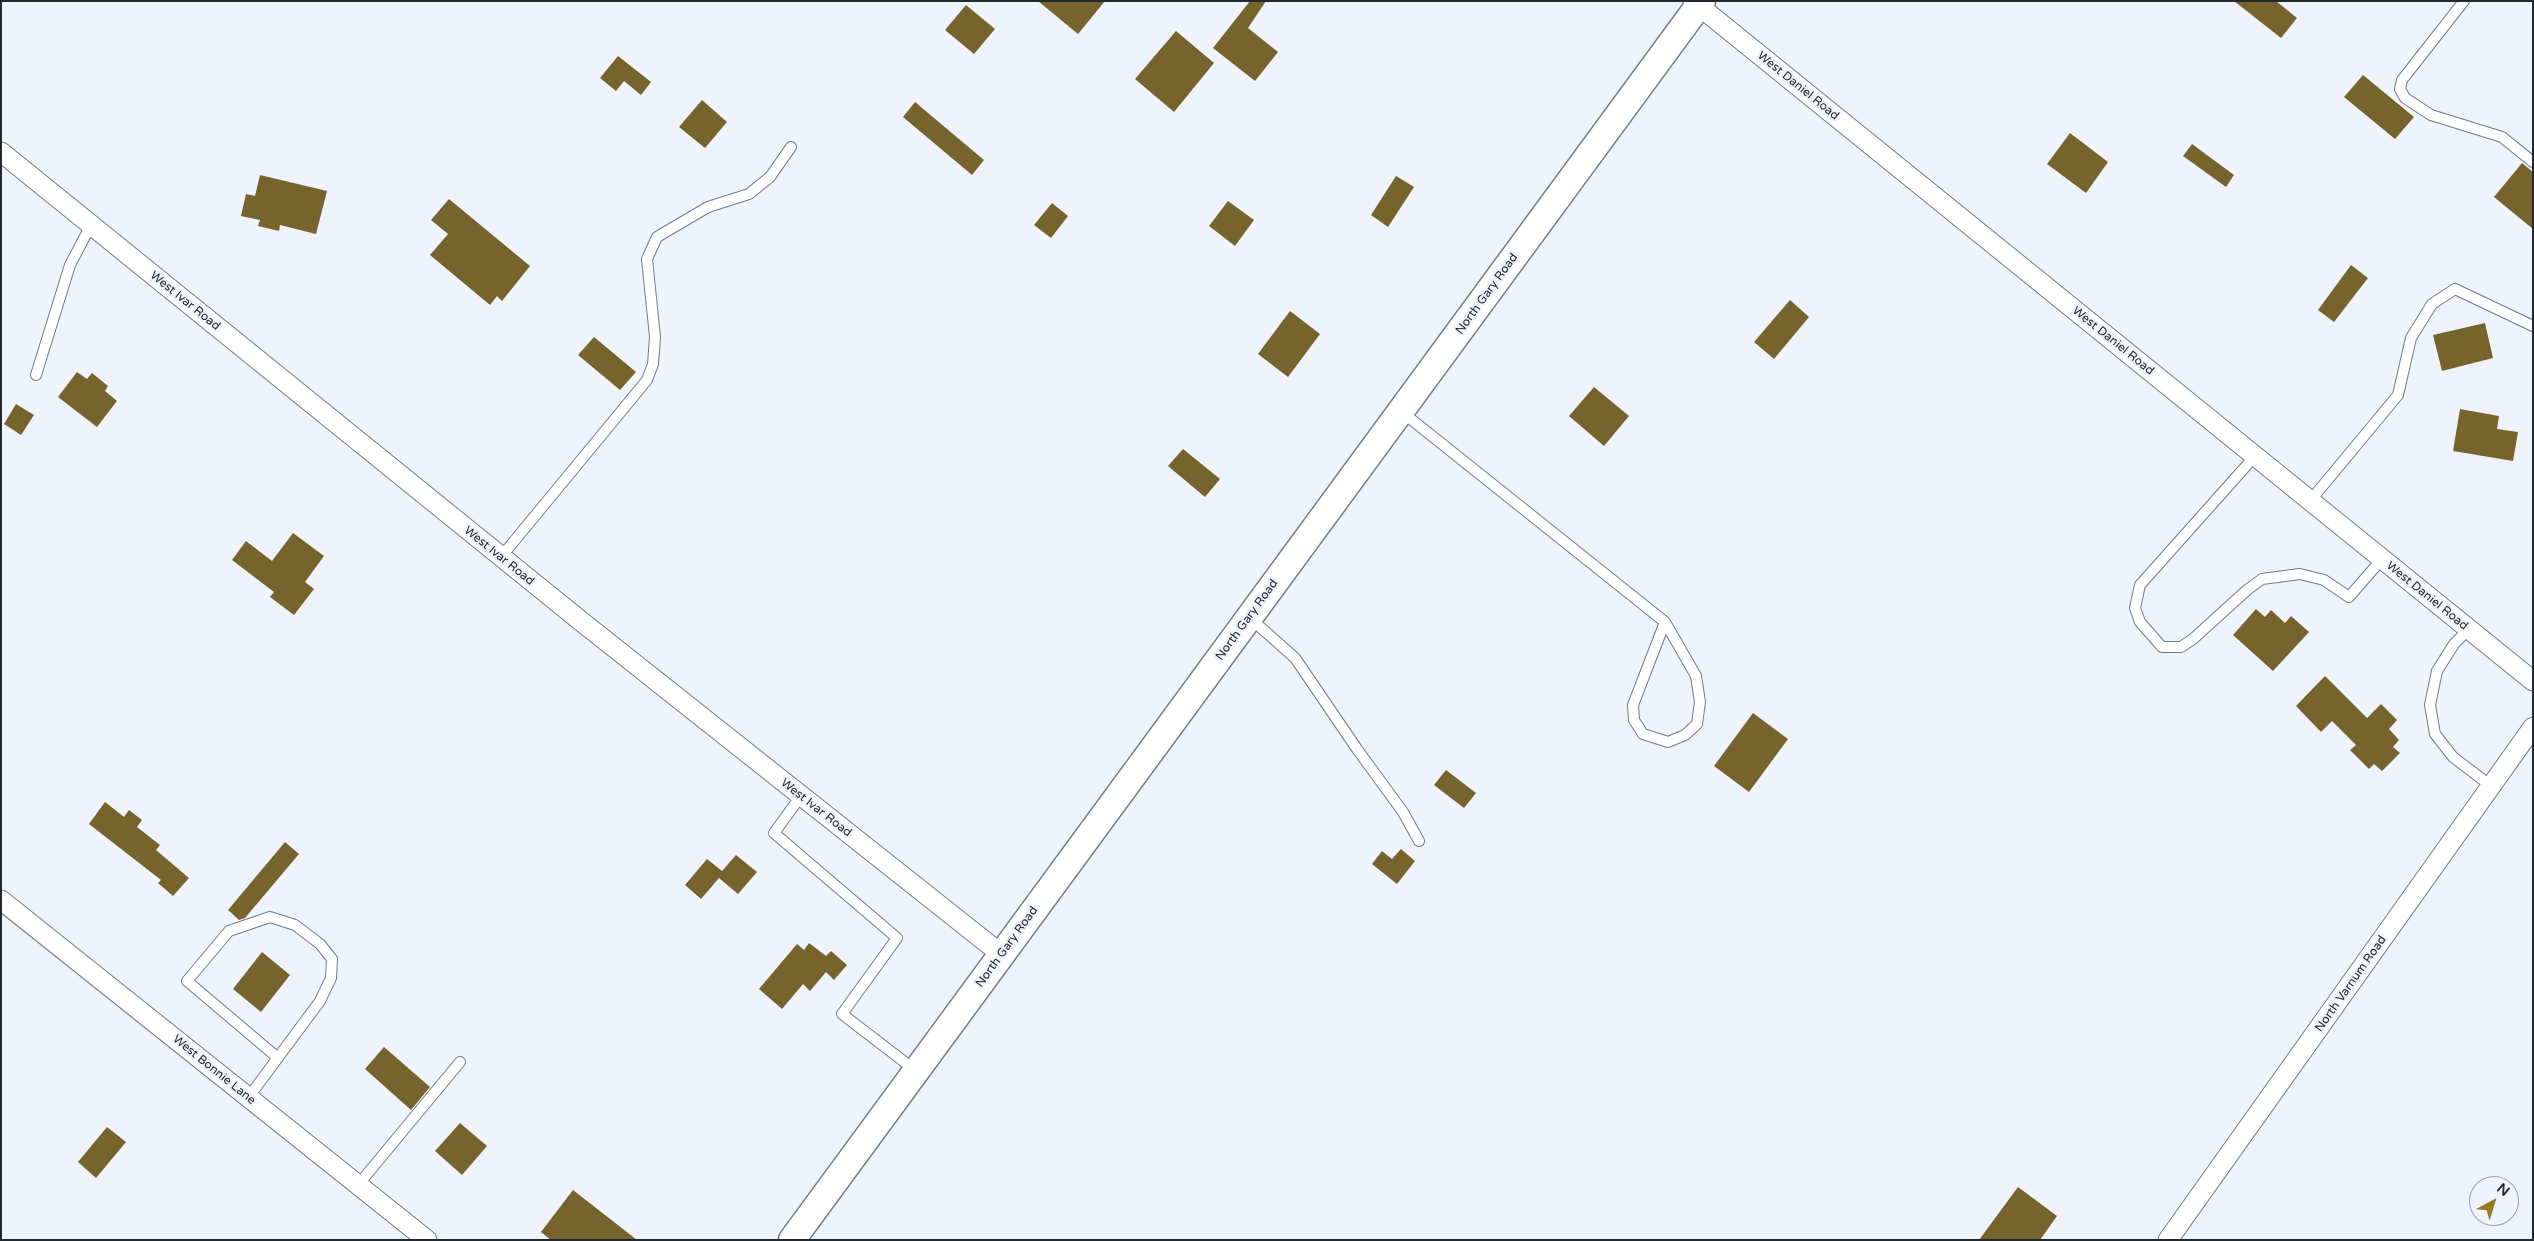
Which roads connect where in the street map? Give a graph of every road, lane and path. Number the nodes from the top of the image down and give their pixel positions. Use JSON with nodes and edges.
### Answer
{"nodes":[{"id":1,"x":2464,"y":1,"type":"edge"},
{"id":2,"x":1698,"y":3,"type":"edge"},
{"id":3,"x":791,"y":147,"type":"dead end"},
{"id":4,"x":1,"y":152,"type":"edge"},
{"id":5,"x":2533,"y":162,"type":"edge"},
{"id":6,"x":91,"y":225,"type":"junction"},
{"id":7,"x":2533,"y":326,"type":"edge"},
{"id":8,"x":36,"y":376,"type":"dead end"},
{"id":9,"x":1401,"y":411,"type":"junction"},
{"id":10,"x":2254,"y":456,"type":"junction"},
{"id":11,"x":2310,"y":501,"type":"junction"},
{"id":12,"x":502,"y":557,"type":"junction"},
{"id":13,"x":2382,"y":559,"type":"junction"},
{"id":14,"x":1249,"y":617,"type":"junction"},
{"id":15,"x":1665,"y":622,"type":"junction"},
{"id":16,"x":2468,"y":630,"type":"junction"},
{"id":17,"x":2533,"y":681,"type":"edge"},
{"id":18,"x":2533,"y":727,"type":"edge"},
{"id":19,"x":2491,"y":786,"type":"junction"},
{"id":20,"x":801,"y":796,"type":"junction"},
{"id":21,"x":1420,"y":840,"type":"dead end"},
{"id":22,"x":1,"y":900,"type":"edge"},
{"id":23,"x":1001,"y":954,"type":"junction"},
{"id":24,"x":278,"y":1058,"type":"junction"},
{"id":25,"x":460,"y":1062,"type":"dead end"},
{"id":26,"x":916,"y":1070,"type":"junction"},
{"id":27,"x":248,"y":1098,"type":"junction"},
{"id":28,"x":358,"y":1185,"type":"junction"},
{"id":29,"x":426,"y":1240,"type":"edge"},
{"id":30,"x":792,"y":1240,"type":"edge"},
{"id":31,"x":2168,"y":1240,"type":"edge"}],
"edges":[{"from":1,"to":5,"type":"lane"},
{"from":2,"to":9,"type":"street","name":"North Gary Road"},
{"from":2,"to":10,"type":"street","name":"West Daniel Road"},
{"from":3,"to":12,"type":"lane"},
{"from":4,"to":6,"type":"street","name":"West Ivar Road"},
{"from":6,"to":8,"type":"lane"},
{"from":6,"to":12,"type":"street","name":"West Ivar Road"},
{"from":7,"to":11,"type":"lane"},
{"from":9,"to":14,"type":"street","name":"North Gary Road"},
{"from":9,"to":15,"type":"lane"},
{"from":10,"to":11,"type":"street","name":"West Daniel Road"},
{"from":10,"to":13,"type":"lane"},
{"from":11,"to":13,"type":"street","name":"West Daniel Road"},
{"from":12,"to":20,"type":"street","name":"West Ivar Road"},
{"from":13,"to":16,"type":"street","name":"West Daniel Road"},
{"from":14,"to":21,"type":"lane"},
{"from":14,"to":23,"type":"street","name":"North Gary Road"},
{"from":15,"to":15,"type":"lane"},
{"from":16,"to":17,"type":"street","name":"West Daniel Road"},
{"from":16,"to":19,"type":"lane"},
{"from":18,"to":19,"type":"street","name":"North Varnum Road"},
{"from":19,"to":31,"type":"street","name":"North Varnum Road"},
{"from":20,"to":23,"type":"street","name":"West Ivar Road"},
{"from":20,"to":26,"type":"lane"},
{"from":22,"to":27,"type":"street","name":"West Bonnie Lane"},
{"from":23,"to":26,"type":"street","name":"North Gary Road"},
{"from":24,"to":24,"type":"lane"},
{"from":24,"to":27,"type":"lane"},
{"from":25,"to":28,"type":"lane"},
{"from":26,"to":30,"type":"street","name":"North Gary Road"},
{"from":27,"to":28,"type":"street","name":"West Bonnie Lane"},
{"from":28,"to":29,"type":"street","name":"West Bonnie Lane"}]}
